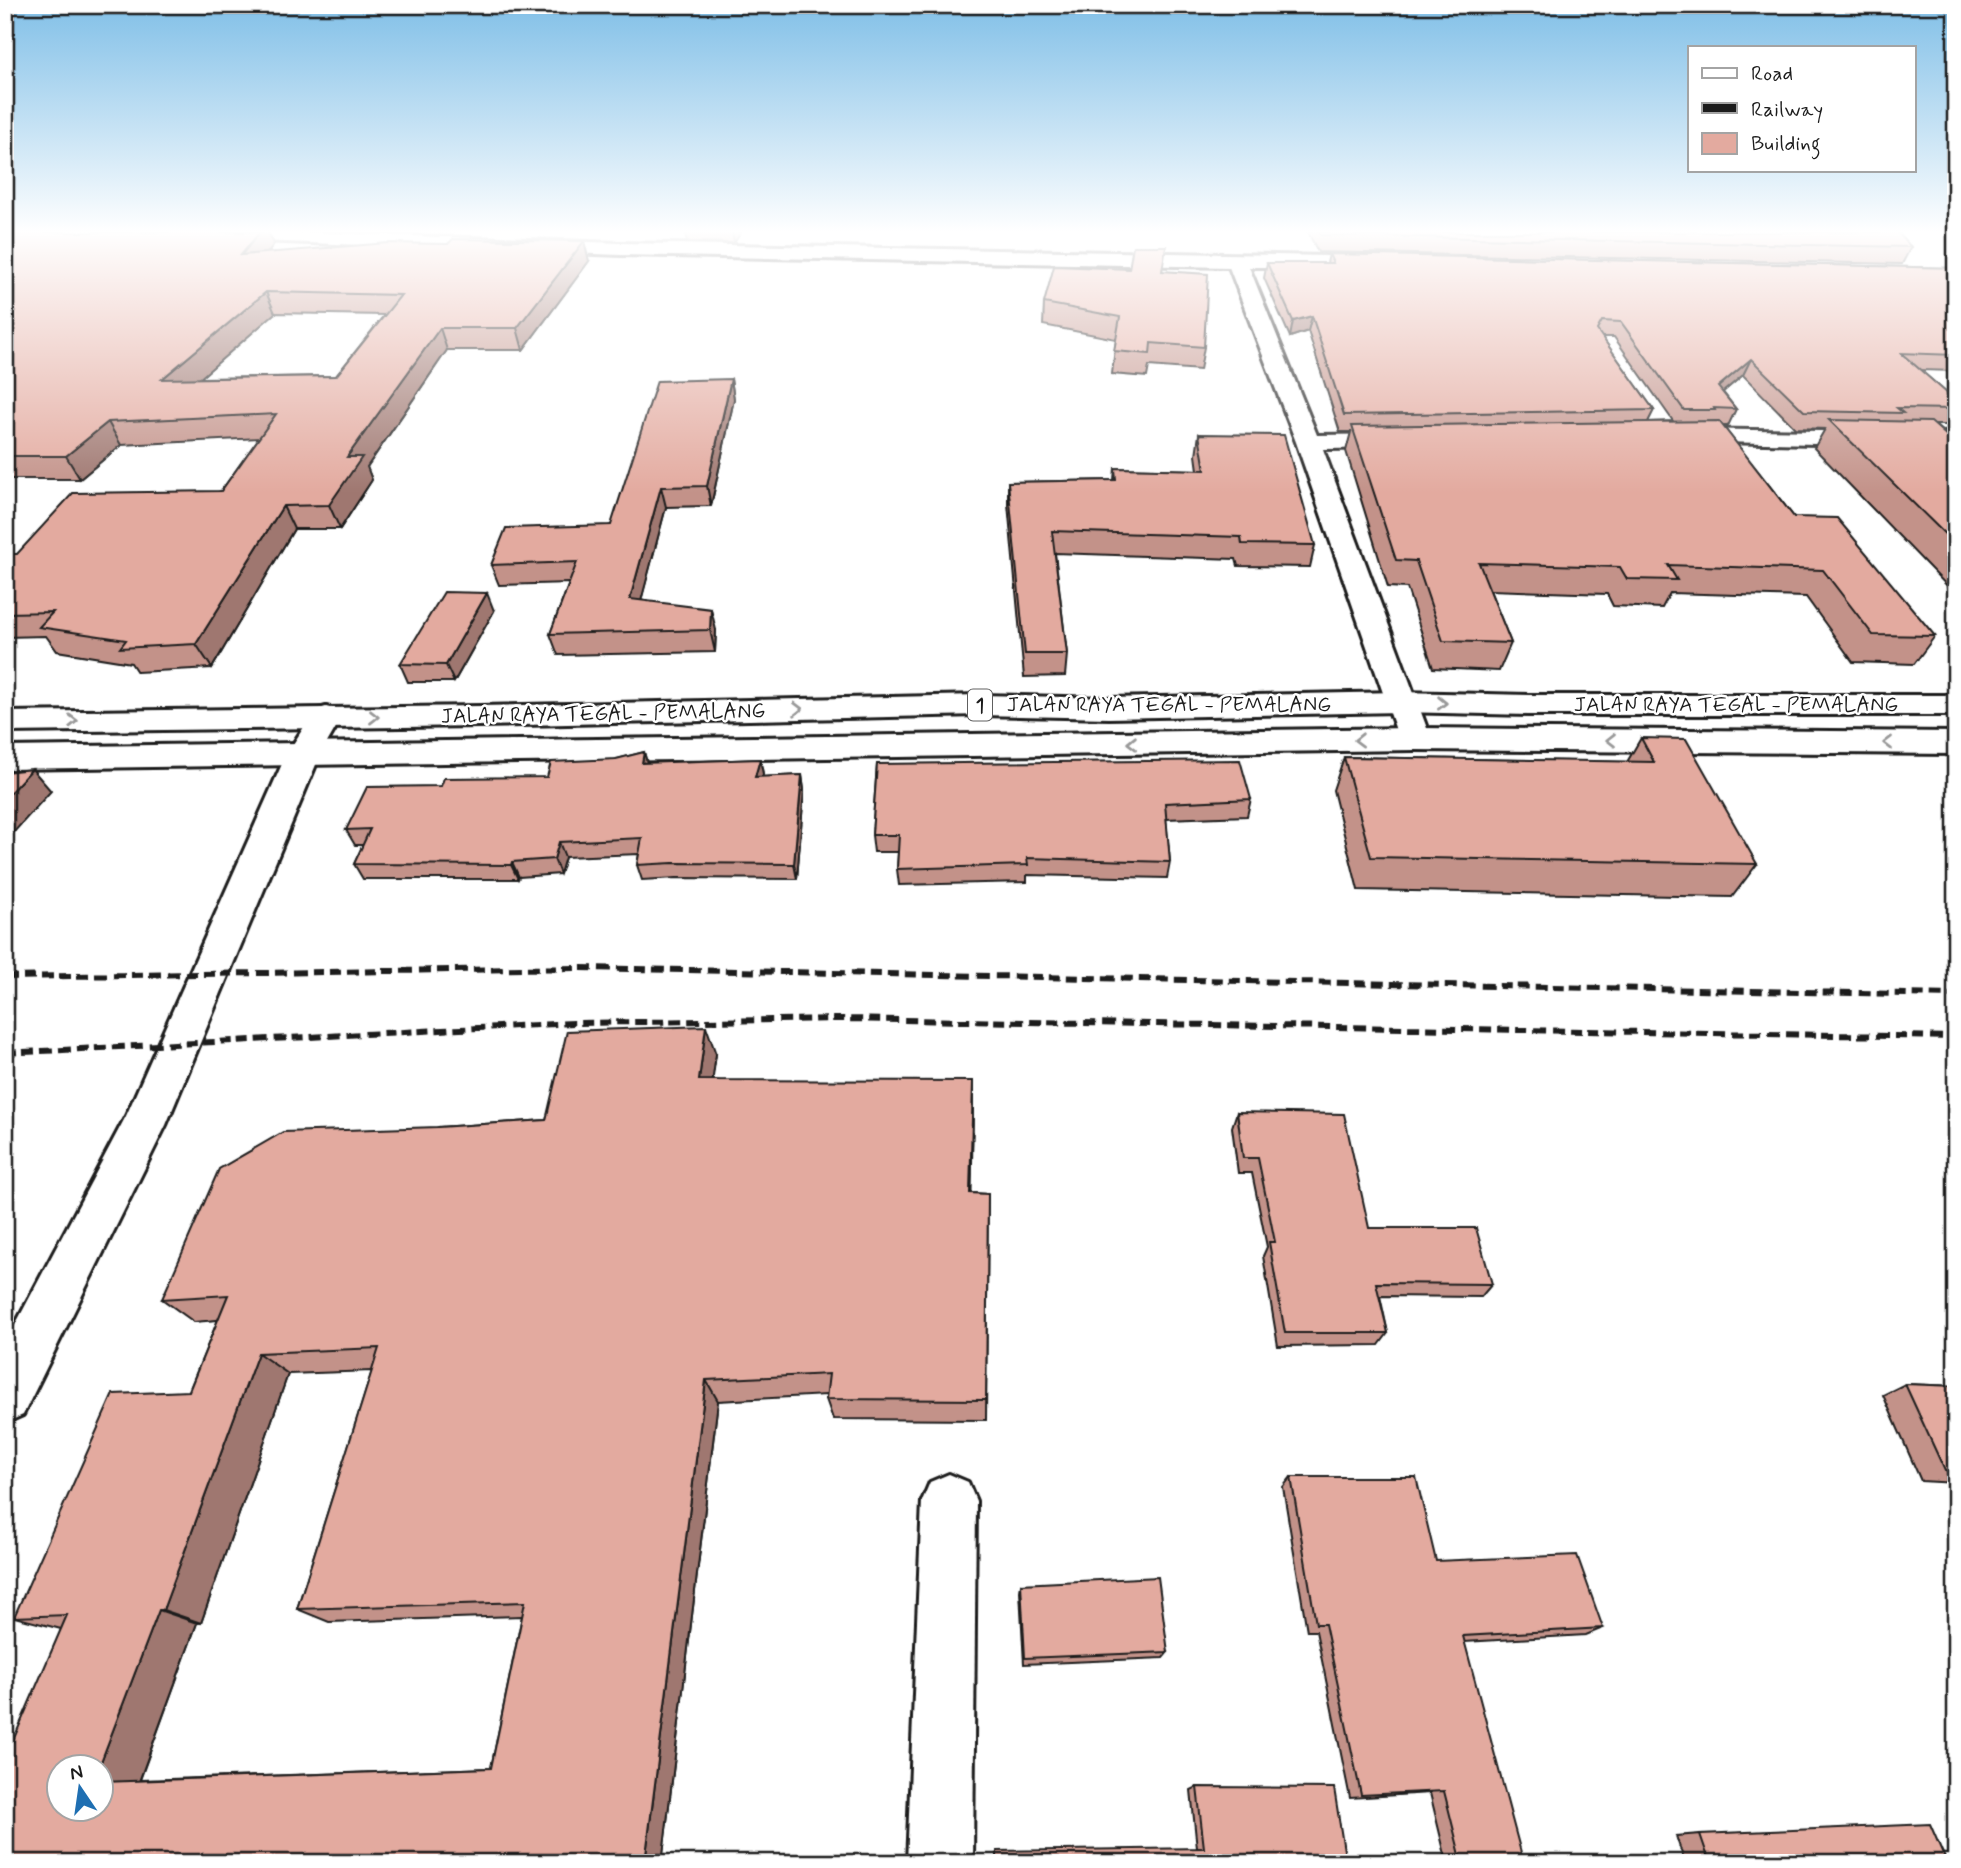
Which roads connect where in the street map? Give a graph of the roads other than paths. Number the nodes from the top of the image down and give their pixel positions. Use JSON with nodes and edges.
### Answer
{"nodes":[{"id":1,"x":1260,"y":319,"type":"edge"},
{"id":2,"x":1661,"y":432,"type":"edge"},
{"id":3,"x":1956,"y":440,"type":"edge"},
{"id":4,"x":1429,"y":441,"type":"edge"},
{"id":5,"x":1308,"y":442,"type":"junction"},
{"id":6,"x":1400,"y":702,"type":"junction"},
{"id":7,"x":1956,"y":705,"type":"edge"},
{"id":8,"x":326,"y":717,"type":"junction"},
{"id":9,"x":5,"y":722,"type":"edge"},
{"id":10,"x":1415,"y":739,"type":"junction"},
{"id":11,"x":1956,"y":743,"type":"edge"},
{"id":12,"x":303,"y":755,"type":"junction"},
{"id":13,"x":5,"y":758,"type":"edge"},
{"id":14,"x":5,"y":1397,"type":"edge"},
{"id":15,"x":949,"y":1501,"type":"dead end"},
{"id":16,"x":940,"y":1863,"type":"edge"}],
"edges":[{"from":1,"to":5,"type":"main road"},
{"from":2,"to":3,"type":"main road"},
{"from":4,"to":5,"type":"main road"},
{"from":5,"to":6,"type":"main road"},
{"from":6,"to":7,"type":"main road","name":"JALAN RAYA TEGAL - PEMALANG","number":"1","one_way":true},
{"from":8,"to":6,"type":"main road","name":"JALAN RAYA TEGAL - PEMALANG","number":"1","one_way":true},
{"from":6,"to":10,"type":"main road"},
{"from":9,"to":8,"type":"main road","name":"JALAN RAYA TEGAL - PEMALANG","number":"1","one_way":true},
{"from":8,"to":12,"type":"main road"},
{"from":11,"to":10,"type":"main road","name":"JALAN RAYA TEGAL - PEMALANG","number":"1","one_way":true},
{"from":10,"to":12,"type":"main road","name":"JALAN RAYA TEGAL - PEMALANG","number":"1","one_way":true},
{"from":12,"to":13,"type":"main road","name":"JALAN RAYA TEGAL - PEMALANG","number":"1"},
{"from":12,"to":14,"type":"main road"},
{"from":15,"to":16,"type":"main road"}]}
